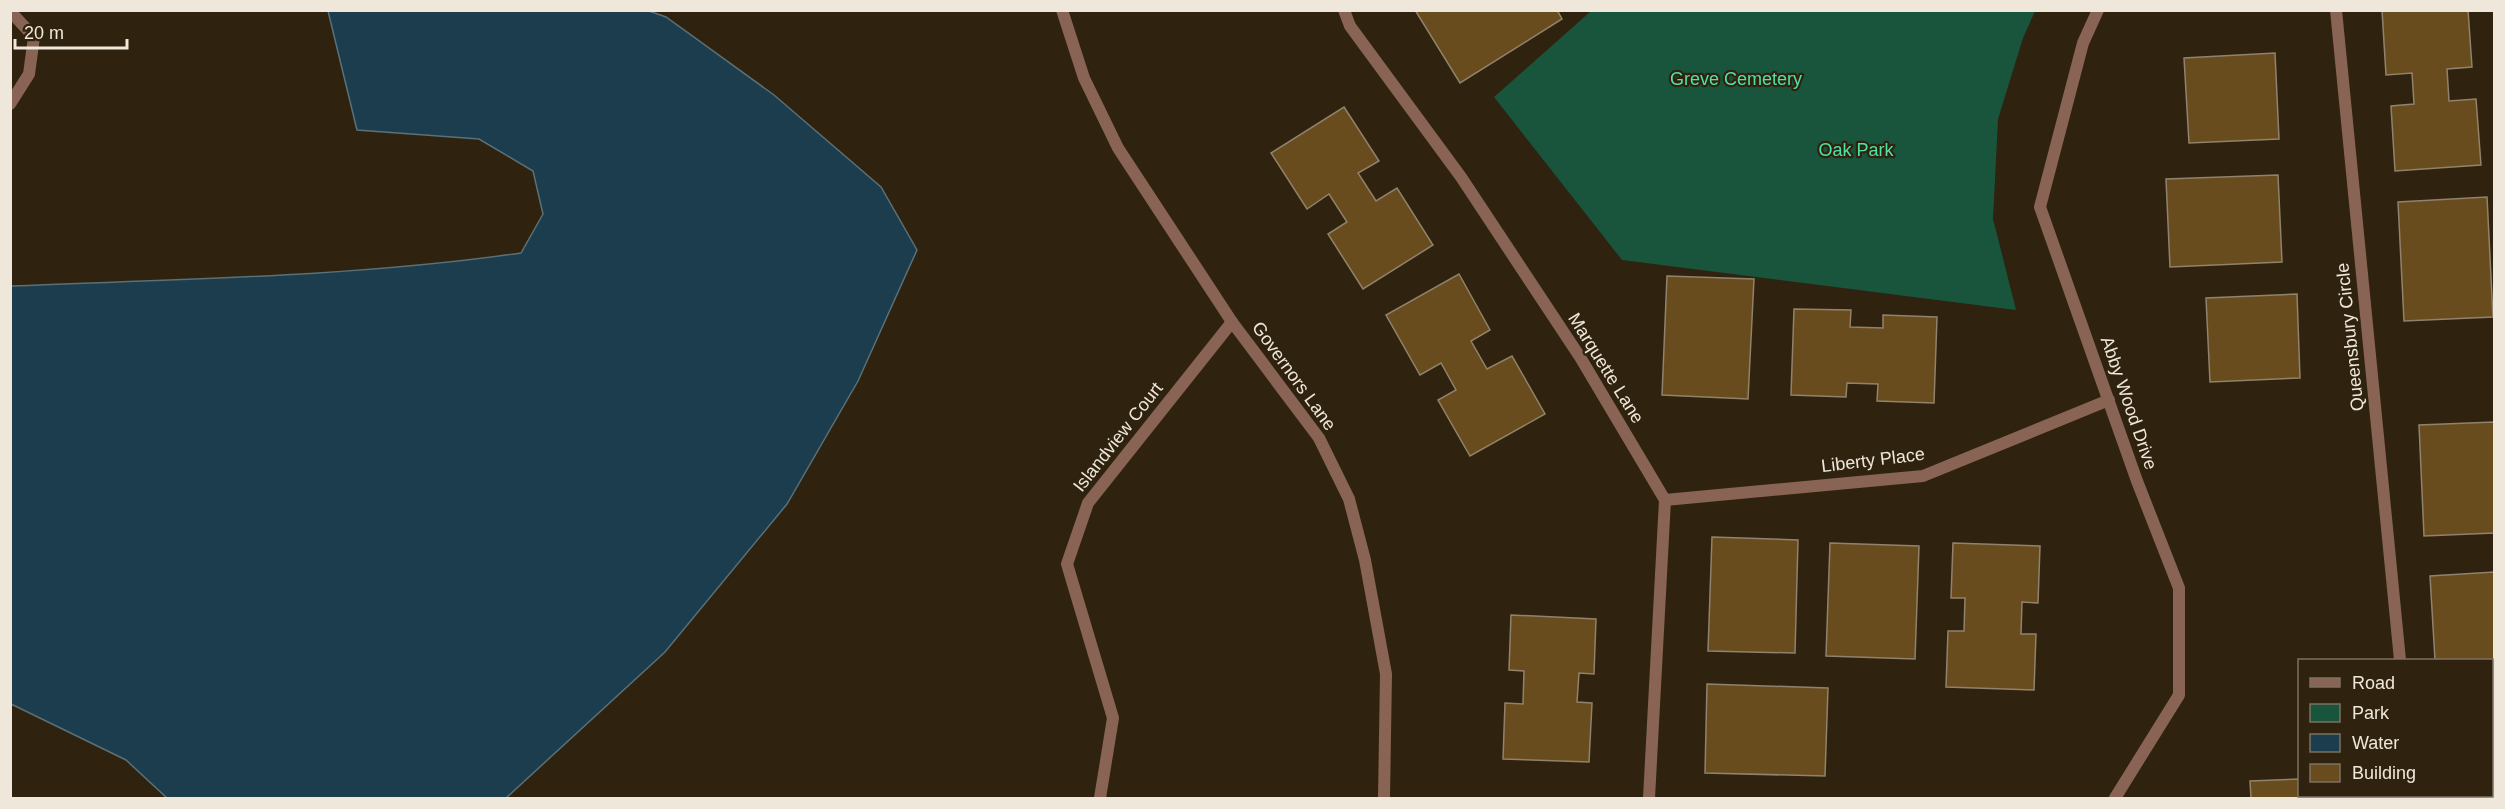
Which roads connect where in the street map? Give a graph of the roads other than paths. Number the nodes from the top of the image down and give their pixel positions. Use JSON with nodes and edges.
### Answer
{"nodes":[{"id":1,"x":10,"y":10,"type":"edge"},
{"id":2,"x":1062,"y":10,"type":"edge"},
{"id":3,"x":1344,"y":10,"type":"edge"},
{"id":4,"x":2098,"y":10,"type":"edge"},
{"id":5,"x":2336,"y":10,"type":"edge"},
{"id":6,"x":10,"y":104,"type":"edge"},
{"id":7,"x":1232,"y":322,"type":"junction"},
{"id":8,"x":2109,"y":400,"type":"junction"},
{"id":9,"x":1665,"y":500,"type":"junction"},
{"id":10,"x":2400,"y":659,"type":"edge"},
{"id":11,"x":1100,"y":798,"type":"edge"},
{"id":12,"x":1384,"y":798,"type":"edge"},
{"id":13,"x":1649,"y":798,"type":"edge"},
{"id":14,"x":2115,"y":798,"type":"edge"}],
"edges":[{"from":1,"to":6,"type":"street"},
{"from":2,"to":7,"type":"street","name":"Governors Lane"},
{"from":3,"to":9,"type":"street","name":"Marquette Lane"},
{"from":4,"to":8,"type":"street","name":"Abby Wood Drive"},
{"from":5,"to":10,"type":"street","name":"Queensbury Circle"},
{"from":7,"to":11,"type":"street","name":"Islandview Court"},
{"from":7,"to":12,"type":"street","name":"Governors Lane"},
{"from":8,"to":9,"type":"street","name":"Liberty Place"},
{"from":8,"to":14,"type":"street","name":"Abby Wood Drive"},
{"from":9,"to":13,"type":"street"}]}
